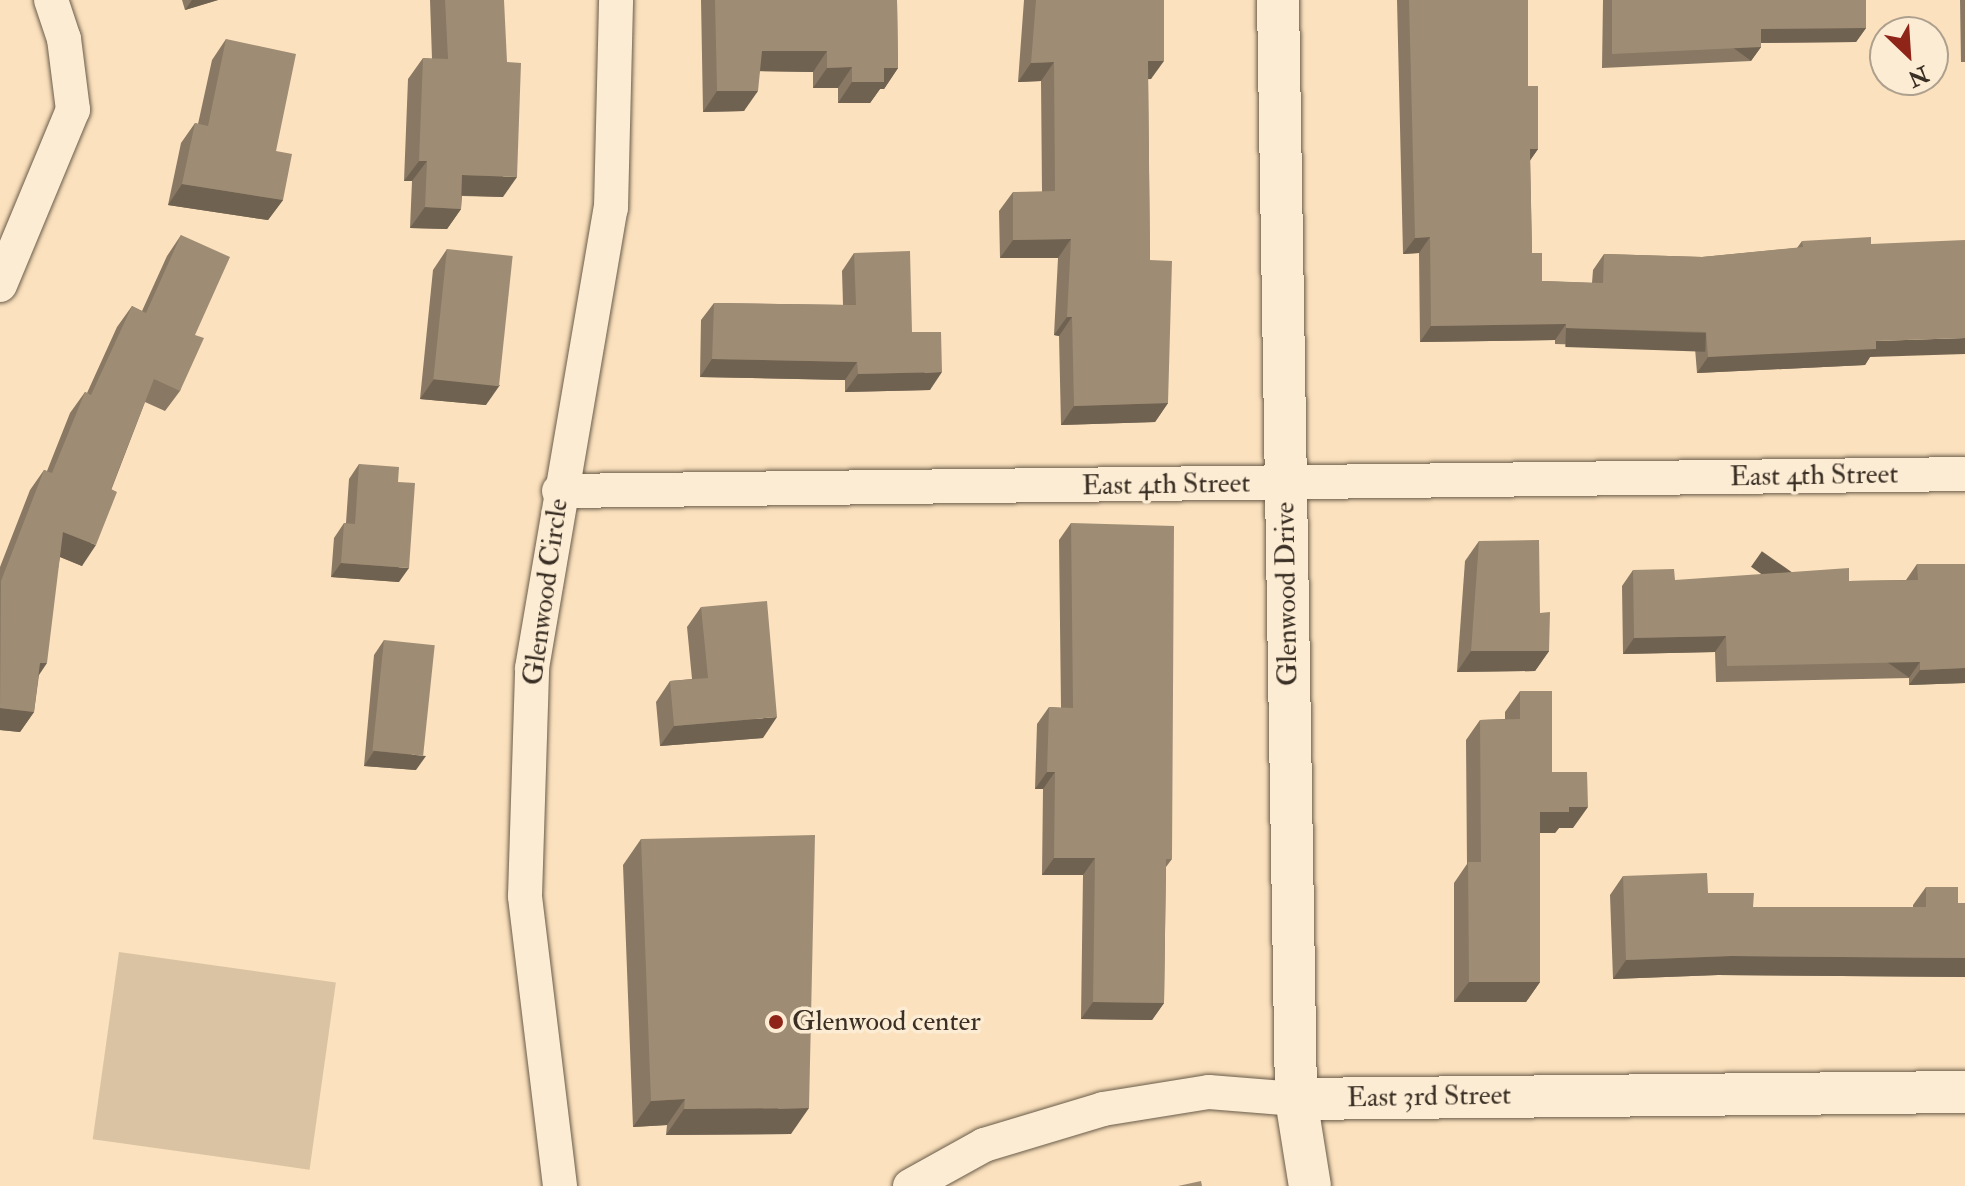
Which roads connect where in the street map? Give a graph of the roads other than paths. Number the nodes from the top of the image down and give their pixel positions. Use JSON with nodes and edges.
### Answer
{"nodes":[{"id":1,"x":51,"y":0,"type":"edge"},
{"id":2,"x":616,"y":0,"type":"edge"},
{"id":3,"x":1278,"y":0,"type":"edge"},
{"id":4,"x":0,"y":285,"type":"edge"},
{"id":5,"x":1965,"y":474,"type":"edge"},
{"id":6,"x":1285,"y":484,"type":"junction"},
{"id":7,"x":559,"y":491,"type":"junction"},
{"id":8,"x":1965,"y":1092,"type":"edge"},
{"id":9,"x":1296,"y":1099,"type":"junction"},
{"id":10,"x":560,"y":1186,"type":"edge"},
{"id":11,"x":910,"y":1186,"type":"edge"},
{"id":12,"x":1310,"y":1186,"type":"edge"}],
"edges":[{"from":1,"to":4,"type":"street"},
{"from":2,"to":7,"type":"street","name":"Glenwood Circle"},
{"from":3,"to":6,"type":"street","name":"Glenwood Drive"},
{"from":5,"to":6,"type":"street","name":"East 4th Street"},
{"from":6,"to":7,"type":"street","name":"East 4th Street"},
{"from":6,"to":9,"type":"street","name":"Glenwood Drive"},
{"from":7,"to":10,"type":"street","name":"Glenwood Circle"},
{"from":8,"to":9,"type":"street","name":"East 3rd Street"},
{"from":9,"to":11,"type":"street","name":"East 3rd Street"},
{"from":9,"to":12,"type":"street","name":"Glenwood Drive"}]}
